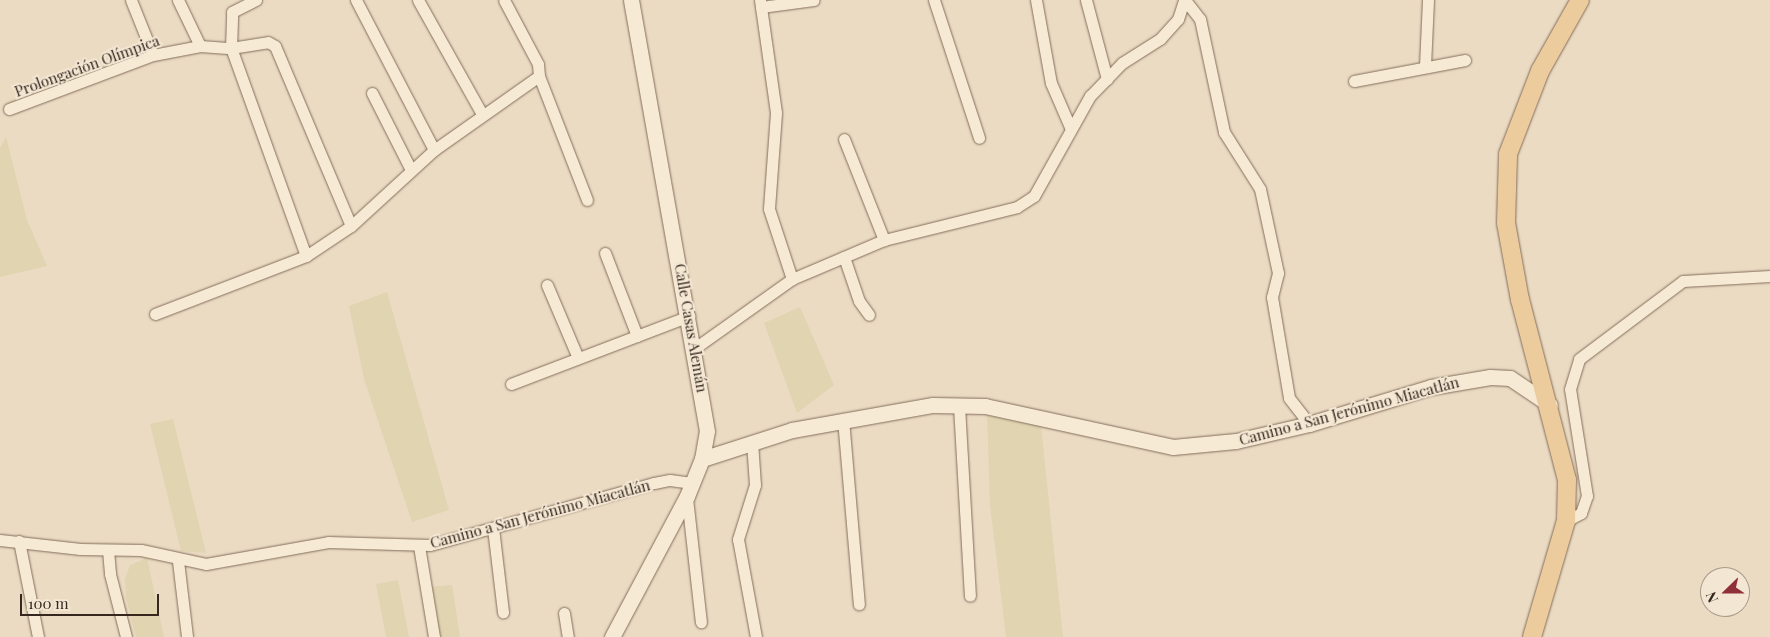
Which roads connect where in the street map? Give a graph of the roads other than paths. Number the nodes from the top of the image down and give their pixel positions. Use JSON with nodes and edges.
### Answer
{"nodes":[{"id":1,"x":131,"y":0,"type":"edge"},
{"id":2,"x":178,"y":0,"type":"edge"},
{"id":3,"x":256,"y":0,"type":"edge"},
{"id":4,"x":356,"y":0,"type":"edge"},
{"id":5,"x":418,"y":0,"type":"edge"},
{"id":6,"x":504,"y":0,"type":"edge"},
{"id":7,"x":631,"y":0,"type":"edge"},
{"id":8,"x":814,"y":0,"type":"edge"},
{"id":9,"x":934,"y":0,"type":"edge"},
{"id":10,"x":1036,"y":0,"type":"edge"},
{"id":11,"x":1086,"y":0,"type":"edge"},
{"id":12,"x":1184,"y":0,"type":"edge"},
{"id":13,"x":1428,"y":0,"type":"edge"},
{"id":14,"x":1580,"y":0,"type":"edge"},
{"id":15,"x":760,"y":4,"type":"edge"},
{"id":16,"x":200,"y":46,"type":"junction"},
{"id":17,"x":231,"y":48,"type":"junction"},
{"id":18,"x":153,"y":55,"type":"junction"},
{"id":19,"x":1465,"y":60,"type":"dead end"},
{"id":20,"x":1425,"y":66,"type":"junction"},
{"id":21,"x":538,"y":76,"type":"junction"},
{"id":22,"x":1106,"y":79,"type":"junction"},
{"id":23,"x":1354,"y":81,"type":"dead end"},
{"id":24,"x":372,"y":93,"type":"dead end"},
{"id":25,"x":10,"y":109,"type":"dead end"},
{"id":26,"x":482,"y":114,"type":"junction"},
{"id":27,"x":1070,"y":127,"type":"junction"},
{"id":28,"x":979,"y":138,"type":"dead end"},
{"id":29,"x":844,"y":139,"type":"dead end"},
{"id":30,"x":434,"y":150,"type":"junction"},
{"id":31,"x":411,"y":170,"type":"junction"},
{"id":32,"x":587,"y":200,"type":"dead end"},
{"id":33,"x":351,"y":226,"type":"junction"},
{"id":34,"x":884,"y":240,"type":"junction"},
{"id":35,"x":604,"y":253,"type":"dead end"},
{"id":36,"x":306,"y":256,"type":"junction"},
{"id":37,"x":844,"y":257,"type":"junction"},
{"id":38,"x":1770,"y":276,"type":"edge"},
{"id":39,"x":792,"y":279,"type":"junction"},
{"id":40,"x":547,"y":285,"type":"dead end"},
{"id":41,"x":155,"y":314,"type":"dead end"},
{"id":42,"x":870,"y":315,"type":"dead end"},
{"id":43,"x":689,"y":316,"type":"junction"},
{"id":44,"x":637,"y":336,"type":"junction"},
{"id":45,"x":695,"y":348,"type":"junction"},
{"id":46,"x":578,"y":358,"type":"junction"},
{"id":47,"x":510,"y":384,"type":"dead end"},
{"id":48,"x":1550,"y":405,"type":"junction"},
{"id":49,"x":959,"y":406,"type":"junction"},
{"id":50,"x":843,"y":419,"type":"junction"},
{"id":51,"x":1309,"y":424,"type":"junction"},
{"id":52,"x":752,"y":442,"type":"junction"},
{"id":53,"x":702,"y":459,"type":"junction"},
{"id":54,"x":689,"y":489,"type":"junction"},
{"id":55,"x":1566,"y":522,"type":"junction"},
{"id":56,"x":493,"y":528,"type":"junction"},
{"id":57,"x":0,"y":540,"type":"edge"},
{"id":58,"x":19,"y":541,"type":"junction"},
{"id":59,"x":419,"y":546,"type":"junction"},
{"id":60,"x":108,"y":550,"type":"junction"},
{"id":61,"x":178,"y":561,"type":"junction"},
{"id":62,"x":970,"y":596,"type":"dead end"},
{"id":63,"x":859,"y":604,"type":"dead end"},
{"id":64,"x":502,"y":612,"type":"dead end"},
{"id":65,"x":564,"y":613,"type":"dead end"},
{"id":66,"x":701,"y":622,"type":"dead end"},
{"id":67,"x":38,"y":637,"type":"edge"},
{"id":68,"x":126,"y":637,"type":"edge"},
{"id":69,"x":187,"y":637,"type":"edge"},
{"id":70,"x":434,"y":637,"type":"edge"},
{"id":71,"x":568,"y":637,"type":"edge"},
{"id":72,"x":612,"y":637,"type":"edge"},
{"id":73,"x":756,"y":637,"type":"edge"},
{"id":74,"x":1532,"y":637,"type":"edge"}],
"edges":[{"from":1,"to":18,"type":"street"},
{"from":2,"to":16,"type":"street"},
{"from":3,"to":17,"type":"street"},
{"from":4,"to":30,"type":"street"},
{"from":5,"to":26,"type":"street"},
{"from":6,"to":21,"type":"street"},
{"from":7,"to":43,"type":"street","name":"Calle Casas Alemán"},
{"from":8,"to":15,"type":"street"},
{"from":9,"to":28,"type":"street"},
{"from":10,"to":27,"type":"street"},
{"from":11,"to":22,"type":"street"},
{"from":12,"to":22,"type":"street"},
{"from":12,"to":51,"type":"street"},
{"from":13,"to":20,"type":"street"},
{"from":14,"to":48,"type":"main road"},
{"from":15,"to":39,"type":"street"},
{"from":16,"to":17,"type":"street","name":"Prolongación Olímpica"},
{"from":16,"to":18,"type":"street","name":"Prolongación Olímpica"},
{"from":17,"to":33,"type":"street","name":"Prolongación Olímpica"},
{"from":17,"to":36,"type":"street"},
{"from":18,"to":25,"type":"street","name":"Prolongación Olímpica"},
{"from":19,"to":20,"type":"street"},
{"from":20,"to":23,"type":"street"},
{"from":21,"to":26,"type":"street"},
{"from":21,"to":32,"type":"street"},
{"from":22,"to":27,"type":"street"},
{"from":24,"to":31,"type":"street"},
{"from":26,"to":30,"type":"street"},
{"from":27,"to":34,"type":"street"},
{"from":29,"to":34,"type":"street"},
{"from":30,"to":31,"type":"street"},
{"from":31,"to":33,"type":"street"},
{"from":33,"to":36,"type":"street"},
{"from":34,"to":37,"type":"street"},
{"from":35,"to":44,"type":"street"},
{"from":36,"to":41,"type":"street"},
{"from":37,"to":39,"type":"street"},
{"from":37,"to":42,"type":"street"},
{"from":38,"to":55,"type":"street"},
{"from":39,"to":45,"type":"street"},
{"from":40,"to":46,"type":"street"},
{"from":43,"to":44,"type":"street"},
{"from":43,"to":45,"type":"street","name":"Calle Casas Alemán"},
{"from":44,"to":46,"type":"street"},
{"from":45,"to":53,"type":"street","name":"Calle Casas Alemán"},
{"from":46,"to":47,"type":"street"},
{"from":48,"to":51,"type":"street","name":"Camino a San Jerónimo Miacatlán"},
{"from":48,"to":55,"type":"main road"},
{"from":49,"to":50,"type":"street","name":"Camino a San Jerónimo Miacatlán"},
{"from":49,"to":51,"type":"street","name":"Camino a San Jerónimo Miacatlán"},
{"from":49,"to":62,"type":"street"},
{"from":50,"to":52,"type":"street","name":"Camino a San Jerónimo Miacatlán"},
{"from":50,"to":63,"type":"street"},
{"from":52,"to":53,"type":"street","name":"Camino a San Jerónimo Miacatlán"},
{"from":52,"to":73,"type":"street"},
{"from":53,"to":54,"type":"street","name":"Calle Casas Alemán"},
{"from":54,"to":56,"type":"street","name":"Camino a San Jerónimo Miacatlán"},
{"from":54,"to":66,"type":"street"},
{"from":54,"to":72,"type":"street","name":"Calle Casas Alemán"},
{"from":55,"to":74,"type":"main road"},
{"from":56,"to":59,"type":"street","name":"Camino a San Jerónimo Miacatlán"},
{"from":56,"to":64,"type":"street"},
{"from":57,"to":58,"type":"street","name":"Camino a San Jerónimo Miacatlán"},
{"from":58,"to":60,"type":"street","name":"Camino a San Jerónimo Miacatlán"},
{"from":58,"to":67,"type":"street"},
{"from":59,"to":61,"type":"street","name":"Camino a San Jerónimo Miacatlán"},
{"from":59,"to":70,"type":"street"},
{"from":60,"to":61,"type":"street","name":"Camino a San Jerónimo Miacatlán"},
{"from":60,"to":68,"type":"street"},
{"from":61,"to":69,"type":"street"},
{"from":65,"to":71,"type":"street"}]}
